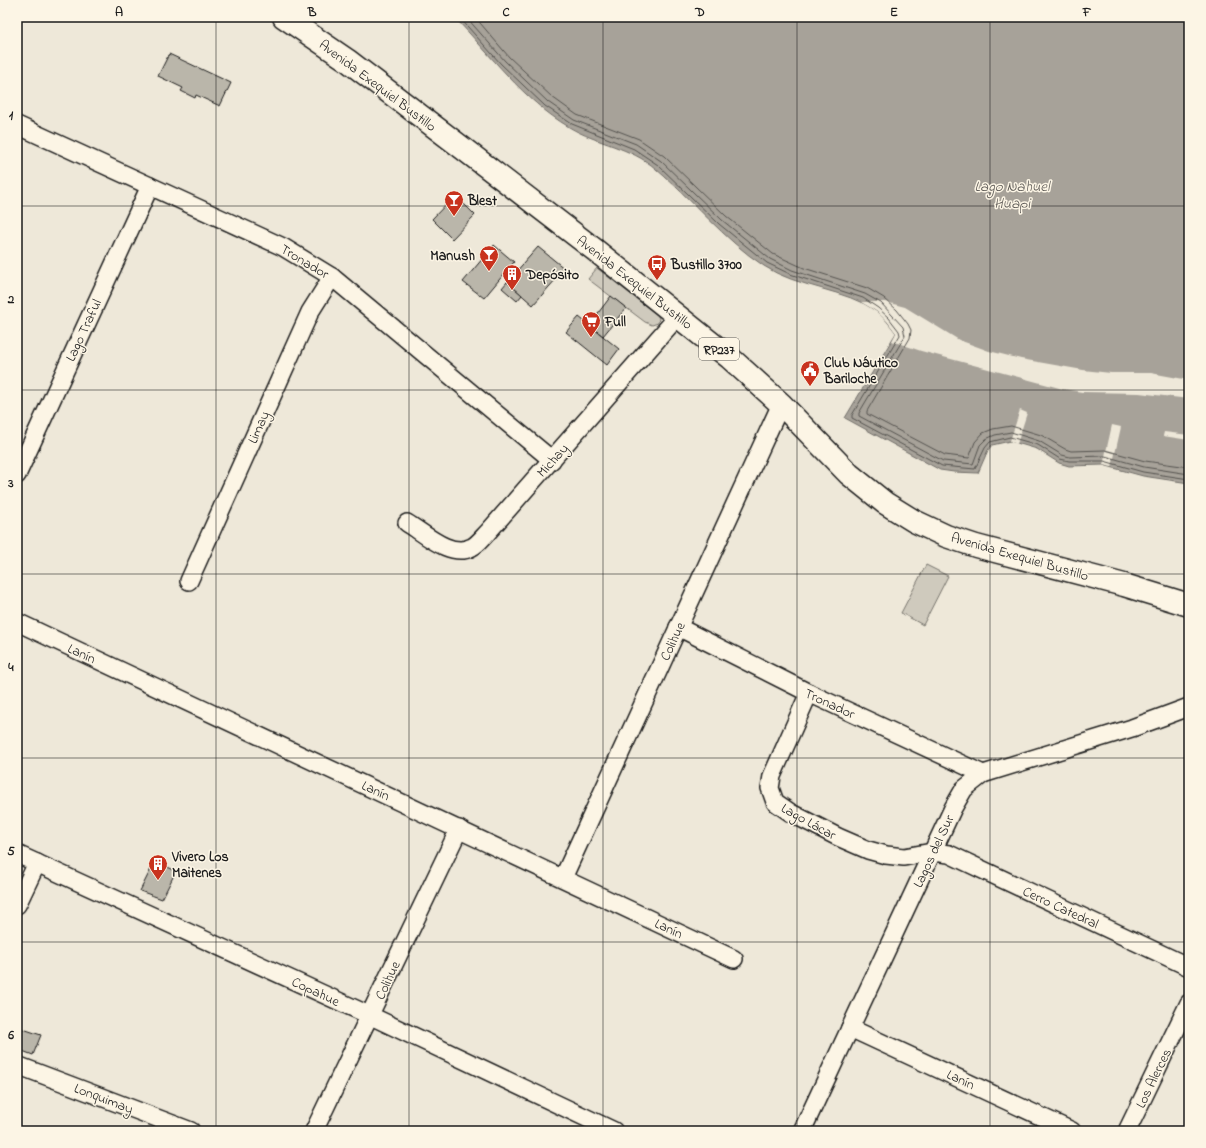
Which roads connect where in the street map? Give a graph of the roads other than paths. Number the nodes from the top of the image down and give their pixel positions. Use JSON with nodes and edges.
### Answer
{"nodes":[{"id":1,"x":284,"y":17,"type":"edge"},
{"id":2,"x":17,"y":125,"type":"edge"},
{"id":3,"x":150,"y":186,"type":"junction"},
{"id":4,"x":332,"y":277,"type":"junction"},
{"id":5,"x":678,"y":316,"type":"junction"},
{"id":6,"x":782,"y":404,"type":"junction"},
{"id":7,"x":552,"y":460,"type":"junction"},
{"id":8,"x":17,"y":475,"type":"edge"},
{"id":9,"x":407,"y":523,"type":"dead end"},
{"id":10,"x":189,"y":581,"type":"dead end"},
{"id":11,"x":1189,"y":606,"type":"edge"},
{"id":12,"x":17,"y":622,"type":"edge"},
{"id":13,"x":678,"y":627,"type":"junction"},
{"id":14,"x":809,"y":693,"type":"junction"},
{"id":15,"x":1189,"y":707,"type":"edge"},
{"id":16,"x":983,"y":774,"type":"junction"},
{"id":17,"x":459,"y":829,"type":"junction"},
{"id":18,"x":932,"y":852,"type":"junction"},
{"id":19,"x":17,"y":854,"type":"edge"},
{"id":20,"x":37,"y":863,"type":"junction"},
{"id":21,"x":563,"y":878,"type":"junction"},
{"id":22,"x":17,"y":905,"type":"edge"},
{"id":23,"x":734,"y":959,"type":"dead end"},
{"id":24,"x":1189,"y":967,"type":"edge"},
{"id":25,"x":1189,"y":1004,"type":"edge"},
{"id":26,"x":371,"y":1016,"type":"junction"},
{"id":27,"x":850,"y":1028,"type":"junction"},
{"id":28,"x":17,"y":1065,"type":"edge"},
{"id":29,"x":191,"y":1131,"type":"edge"},
{"id":30,"x":314,"y":1131,"type":"edge"},
{"id":31,"x":614,"y":1131,"type":"edge"},
{"id":32,"x":802,"y":1131,"type":"edge"},
{"id":33,"x":1072,"y":1131,"type":"edge"},
{"id":34,"x":1127,"y":1131,"type":"edge"}],
"edges":[{"from":1,"to":5,"type":"main road","name":"Avenida Exequiel Bustillo","number":"RP237"},
{"from":2,"to":3,"type":"street","name":"Tronador"},
{"from":3,"to":4,"type":"street","name":"Tronador"},
{"from":3,"to":8,"type":"street","name":"Lago Traful"},
{"from":4,"to":7,"type":"street","name":"Tronador"},
{"from":4,"to":10,"type":"street","name":"Limay"},
{"from":5,"to":6,"type":"main road","name":"Avenida Exequiel Bustillo","number":"RP237"},
{"from":5,"to":7,"type":"street","name":"Michay"},
{"from":6,"to":11,"type":"main road","name":"Avenida Exequiel Bustillo","number":"RP237"},
{"from":6,"to":13,"type":"street","name":"Colihue"},
{"from":7,"to":9,"type":"street","name":"Michay"},
{"from":12,"to":17,"type":"street","name":"Lanín"},
{"from":13,"to":14,"type":"street","name":"Tronador"},
{"from":13,"to":21,"type":"street","name":"Colihue"},
{"from":14,"to":16,"type":"street","name":"Tronador"},
{"from":14,"to":18,"type":"street","name":"Lago Lácar"},
{"from":15,"to":16,"type":"street","name":"Lagos del Sur"},
{"from":16,"to":18,"type":"street","name":"Lagos del Sur"},
{"from":17,"to":21,"type":"street","name":"Lanín"},
{"from":17,"to":26,"type":"street","name":"Colihue"},
{"from":18,"to":24,"type":"street","name":"Cerro Catedral"},
{"from":18,"to":27,"type":"street","name":"Lagos del Sur"},
{"from":19,"to":20,"type":"street","name":"Copahue"},
{"from":20,"to":22,"type":"street"},
{"from":20,"to":26,"type":"street","name":"Copahue"},
{"from":21,"to":23,"type":"street","name":"Lanín"},
{"from":25,"to":34,"type":"street","name":"Los Alerces"},
{"from":26,"to":30,"type":"street","name":"Colihue"},
{"from":26,"to":31,"type":"street","name":"Copahue"},
{"from":27,"to":32,"type":"street","name":"Lagos del Sur"},
{"from":27,"to":33,"type":"street","name":"Lanín"},
{"from":28,"to":29,"type":"street","name":"Lonquimay"}]}
